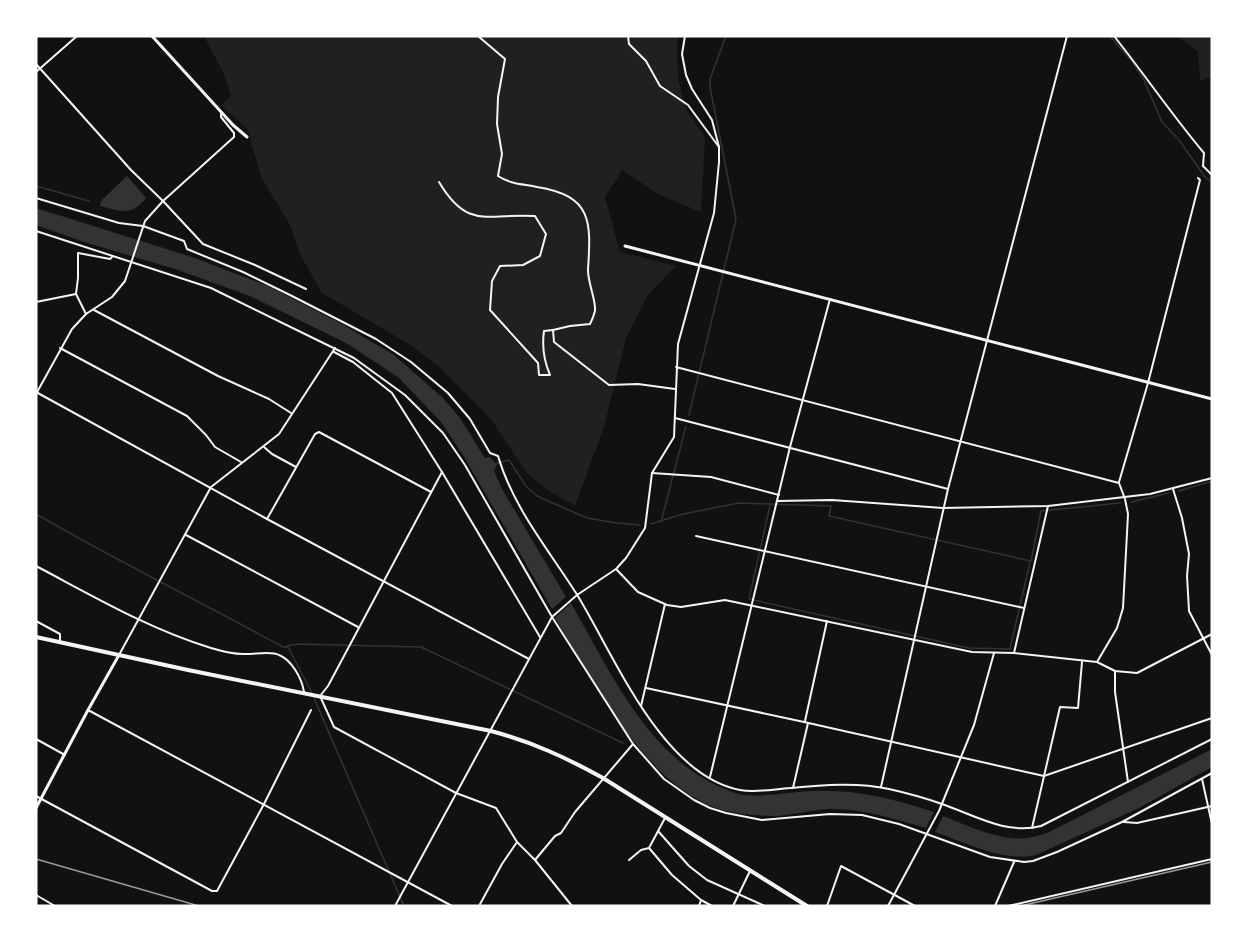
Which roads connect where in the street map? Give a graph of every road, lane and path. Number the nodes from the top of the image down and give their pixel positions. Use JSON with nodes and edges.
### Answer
{"nodes":[{"id":1,"x":77,"y":36,"type":"edge"},
{"id":2,"x":152,"y":36,"type":"edge"},
{"id":3,"x":478,"y":36,"type":"edge"},
{"id":4,"x":628,"y":36,"type":"edge"},
{"id":5,"x":685,"y":36,"type":"edge"},
{"id":6,"x":1067,"y":36,"type":"edge"},
{"id":7,"x":1114,"y":36,"type":"edge"},
{"id":8,"x":36,"y":64,"type":"edge"},
{"id":9,"x":40,"y":69,"type":"junction"},
{"id":10,"x":36,"y":72,"type":"edge"},
{"id":11,"x":221,"y":111,"type":"junction"},
{"id":12,"x":247,"y":137,"type":"dead end"},
{"id":13,"x":719,"y":147,"type":"junction"},
{"id":14,"x":1212,"y":175,"type":"edge"},
{"id":15,"x":1198,"y":178,"type":"dead end"},
{"id":16,"x":439,"y":182,"type":"dead end"},
{"id":17,"x":36,"y":198,"type":"edge"},
{"id":18,"x":163,"y":201,"type":"junction"},
{"id":19,"x":143,"y":226,"type":"junction"},
{"id":20,"x":36,"y":231,"type":"edge"},
{"id":21,"x":625,"y":246,"type":"dead end"},
{"id":22,"x":113,"y":257,"type":"junction"},
{"id":23,"x":701,"y":265,"type":"junction"},
{"id":24,"x":306,"y":289,"type":"dead end"},
{"id":25,"x":76,"y":294,"type":"junction"},
{"id":26,"x":830,"y":299,"type":"junction"},
{"id":27,"x":36,"y":302,"type":"edge"},
{"id":28,"x":94,"y":310,"type":"junction"},
{"id":29,"x":86,"y":314,"type":"junction"},
{"id":30,"x":553,"y":330,"type":"junction"},
{"id":31,"x":988,"y":340,"type":"junction"},
{"id":32,"x":60,"y":348,"type":"junction"},
{"id":33,"x":335,"y":348,"type":"junction"},
{"id":34,"x":333,"y":352,"type":"junction"},
{"id":35,"x":676,"y":367,"type":"junction"},
{"id":36,"x":1148,"y":383,"type":"junction"},
{"id":37,"x":675,"y":388,"type":"junction"},
{"id":38,"x":36,"y":392,"type":"edge"},
{"id":39,"x":802,"y":398,"type":"junction"},
{"id":40,"x":1212,"y":399,"type":"edge"},
{"id":41,"x":291,"y":413,"type":"junction"},
{"id":42,"x":675,"y":418,"type":"junction"},
{"id":43,"x":961,"y":441,"type":"junction"},
{"id":44,"x":264,"y":447,"type":"junction"},
{"id":45,"x":790,"y":447,"type":"junction"},
{"id":46,"x":241,"y":463,"type":"junction"},
{"id":47,"x":296,"y":467,"type":"junction"},
{"id":48,"x":442,"y":472,"type":"junction"},
{"id":49,"x":652,"y":473,"type":"junction"},
{"id":50,"x":1212,"y":478,"type":"edge"},
{"id":51,"x":1119,"y":483,"type":"junction"},
{"id":52,"x":211,"y":488,"type":"junction"},
{"id":53,"x":948,"y":489,"type":"junction"},
{"id":54,"x":1173,"y":489,"type":"junction"},
{"id":55,"x":431,"y":492,"type":"junction"},
{"id":56,"x":778,"y":495,"type":"junction"},
{"id":57,"x":1125,"y":499,"type":"junction"},
{"id":58,"x":777,"y":501,"type":"junction"},
{"id":59,"x":1048,"y":506,"type":"junction"},
{"id":60,"x":943,"y":508,"type":"junction"},
{"id":61,"x":267,"y":519,"type":"junction"},
{"id":62,"x":186,"y":535,"type":"junction"},
{"id":63,"x":696,"y":536,"type":"dead end"},
{"id":64,"x":763,"y":552,"type":"junction"},
{"id":65,"x":36,"y":566,"type":"edge"},
{"id":66,"x":616,"y":569,"type":"junction"},
{"id":67,"x":384,"y":581,"type":"junction"},
{"id":68,"x":927,"y":587,"type":"junction"},
{"id":69,"x":577,"y":595,"type":"junction"},
{"id":70,"x":665,"y":604,"type":"junction"},
{"id":71,"x":752,"y":604,"type":"junction"},
{"id":72,"x":1024,"y":608,"type":"junction"},
{"id":73,"x":552,"y":617,"type":"junction"},
{"id":74,"x":140,"y":620,"type":"junction"},
{"id":75,"x":36,"y":621,"type":"edge"},
{"id":76,"x":827,"y":621,"type":"junction"},
{"id":77,"x":358,"y":627,"type":"junction"},
{"id":78,"x":1212,"y":634,"type":"edge"},
{"id":79,"x":36,"y":637,"type":"edge"},
{"id":80,"x":540,"y":637,"type":"junction"},
{"id":81,"x":1204,"y":638,"type":"junction"},
{"id":82,"x":915,"y":639,"type":"junction"},
{"id":83,"x":60,"y":642,"type":"junction"},
{"id":84,"x":994,"y":653,"type":"junction"},
{"id":85,"x":1014,"y":653,"type":"junction"},
{"id":86,"x":119,"y":655,"type":"junction"},
{"id":87,"x":1212,"y":655,"type":"edge"},
{"id":88,"x":529,"y":659,"type":"junction"},
{"id":89,"x":1082,"y":660,"type":"junction"},
{"id":90,"x":1097,"y":662,"type":"junction"},
{"id":91,"x":1115,"y":671,"type":"junction"},
{"id":92,"x":646,"y":688,"type":"junction"},
{"id":93,"x":305,"y":693,"type":"junction"},
{"id":94,"x":320,"y":696,"type":"junction"},
{"id":95,"x":726,"y":705,"type":"junction"},
{"id":96,"x":641,"y":706,"type":"junction"},
{"id":97,"x":88,"y":710,"type":"junction"},
{"id":98,"x":311,"y":710,"type":"dead end"},
{"id":99,"x":1212,"y":718,"type":"edge"},
{"id":100,"x":806,"y":722,"type":"junction"},
{"id":101,"x":491,"y":731,"type":"junction"},
{"id":102,"x":36,"y":739,"type":"edge"},
{"id":103,"x":1212,"y":739,"type":"edge"},
{"id":104,"x":890,"y":741,"type":"junction"},
{"id":105,"x":633,"y":744,"type":"junction"},
{"id":106,"x":1122,"y":748,"type":"junction"},
{"id":107,"x":65,"y":755,"type":"junction"},
{"id":108,"x":961,"y":757,"type":"junction"},
{"id":109,"x":1212,"y":773,"type":"edge"},
{"id":110,"x":1044,"y":776,"type":"junction"},
{"id":111,"x":603,"y":778,"type":"junction"},
{"id":112,"x":710,"y":778,"type":"junction"},
{"id":113,"x":1202,"y":779,"type":"junction"},
{"id":114,"x":1128,"y":782,"type":"junction"},
{"id":115,"x":881,"y":787,"type":"junction"},
{"id":116,"x":793,"y":788,"type":"junction"},
{"id":117,"x":456,"y":793,"type":"junction"},
{"id":118,"x":36,"y":796,"type":"edge"},
{"id":119,"x":41,"y":799,"type":"junction"},
{"id":120,"x":940,"y":803,"type":"junction"},
{"id":121,"x":264,"y":804,"type":"junction"},
{"id":122,"x":1211,"y":806,"type":"edge"},
{"id":123,"x":36,"y":808,"type":"edge"},
{"id":124,"x":666,"y":817,"type":"junction"},
{"id":125,"x":1122,"y":822,"type":"junction"},
{"id":126,"x":1212,"y":824,"type":"edge"},
{"id":127,"x":1032,"y":828,"type":"junction"},
{"id":128,"x":658,"y":831,"type":"junction"},
{"id":129,"x":927,"y":833,"type":"junction"},
{"id":130,"x":517,"y":842,"type":"junction"},
{"id":131,"x":649,"y":848,"type":"junction"},
{"id":132,"x":1212,"y":859,"type":"edge"},
{"id":133,"x":535,"y":860,"type":"junction"},
{"id":134,"x":629,"y":860,"type":"dead end"},
{"id":135,"x":1014,"y":862,"type":"junction"},
{"id":136,"x":751,"y":870,"type":"junction"},
{"id":137,"x":409,"y":883,"type":"junction"},
{"id":138,"x":739,"y":894,"type":"junction"},
{"id":139,"x":895,"y":894,"type":"junction"},
{"id":140,"x":36,"y":895,"type":"edge"},
{"id":141,"x":701,"y":900,"type":"junction"},
{"id":142,"x":396,"y":905,"type":"edge"},
{"id":143,"x":56,"y":906,"type":"edge"},
{"id":144,"x":452,"y":906,"type":"edge"},
{"id":145,"x":479,"y":906,"type":"edge"},
{"id":146,"x":572,"y":906,"type":"edge"},
{"id":147,"x":699,"y":906,"type":"edge"},
{"id":148,"x":712,"y":906,"type":"edge"},
{"id":149,"x":733,"y":906,"type":"edge"},
{"id":150,"x":765,"y":906,"type":"edge"},
{"id":151,"x":807,"y":906,"type":"edge"},
{"id":152,"x":827,"y":906,"type":"edge"},
{"id":153,"x":888,"y":906,"type":"edge"},
{"id":154,"x":915,"y":906,"type":"edge"},
{"id":155,"x":995,"y":906,"type":"edge"},
{"id":156,"x":1008,"y":906,"type":"edge"}],
"edges":[{"from":1,"to":9,"type":"street"},
{"from":2,"to":11,"type":"street"},
{"from":3,"to":30,"type":"street"},
{"from":4,"to":13,"type":"street"},
{"from":5,"to":13,"type":"street"},
{"from":6,"to":31,"type":"street"},
{"from":7,"to":14,"type":"street"},
{"from":8,"to":9,"type":"street"},
{"from":9,"to":10,"type":"street"},
{"from":9,"to":18,"type":"street"},
{"from":11,"to":12,"type":"street"},
{"from":11,"to":18,"type":"street"},
{"from":13,"to":23,"type":"street"},
{"from":15,"to":36,"type":"street"},
{"from":16,"to":30,"type":"street"},
{"from":17,"to":19,"type":"street"},
{"from":18,"to":19,"type":"street"},
{"from":18,"to":24,"type":"street"},
{"from":19,"to":28,"type":"street"},
{"from":19,"to":69,"type":"street"},
{"from":20,"to":22,"type":"street"},
{"from":21,"to":23,"type":"street"},
{"from":22,"to":25,"type":"street"},
{"from":22,"to":33,"type":"street"},
{"from":23,"to":26,"type":"street"},
{"from":23,"to":35,"type":"street"},
{"from":25,"to":27,"type":"street"},
{"from":25,"to":29,"type":"street"},
{"from":26,"to":31,"type":"street"},
{"from":26,"to":39,"type":"street"},
{"from":28,"to":29,"type":"street"},
{"from":28,"to":41,"type":"street"},
{"from":29,"to":32,"type":"street"},
{"from":30,"to":37,"type":"street"},
{"from":31,"to":36,"type":"street"},
{"from":31,"to":43,"type":"street"},
{"from":32,"to":38,"type":"street"},
{"from":32,"to":46,"type":"street"},
{"from":33,"to":34,"type":"street"},
{"from":33,"to":73,"type":"street"},
{"from":34,"to":41,"type":"street"},
{"from":34,"to":48,"type":"street"},
{"from":35,"to":37,"type":"street"},
{"from":35,"to":39,"type":"street"},
{"from":36,"to":40,"type":"street"},
{"from":36,"to":51,"type":"street"},
{"from":37,"to":42,"type":"street"},
{"from":38,"to":52,"type":"street"},
{"from":39,"to":43,"type":"street"},
{"from":39,"to":45,"type":"street"},
{"from":41,"to":44,"type":"street"},
{"from":42,"to":45,"type":"street"},
{"from":42,"to":49,"type":"street"},
{"from":43,"to":51,"type":"street"},
{"from":43,"to":53,"type":"street"},
{"from":44,"to":46,"type":"street"},
{"from":44,"to":47,"type":"street"},
{"from":45,"to":53,"type":"street"},
{"from":45,"to":56,"type":"street"},
{"from":46,"to":52,"type":"street"},
{"from":47,"to":55,"type":"street"},
{"from":47,"to":61,"type":"street"},
{"from":48,"to":55,"type":"street"},
{"from":48,"to":80,"type":"street"},
{"from":49,"to":56,"type":"street"},
{"from":49,"to":66,"type":"street"},
{"from":50,"to":54,"type":"street"},
{"from":51,"to":57,"type":"street"},
{"from":52,"to":61,"type":"street"},
{"from":52,"to":62,"type":"street"},
{"from":53,"to":60,"type":"street"},
{"from":54,"to":57,"type":"street"},
{"from":54,"to":81,"type":"street"},
{"from":55,"to":67,"type":"street"},
{"from":56,"to":58,"type":"street"},
{"from":57,"to":59,"type":"street"},
{"from":57,"to":90,"type":"street"},
{"from":58,"to":60,"type":"street"},
{"from":58,"to":64,"type":"street"},
{"from":59,"to":60,"type":"street"},
{"from":59,"to":72,"type":"street"},
{"from":60,"to":68,"type":"street"},
{"from":61,"to":67,"type":"street"},
{"from":62,"to":74,"type":"street"},
{"from":62,"to":77,"type":"street"},
{"from":63,"to":64,"type":"street"},
{"from":64,"to":68,"type":"street"},
{"from":64,"to":71,"type":"street"},
{"from":65,"to":74,"type":"street"},
{"from":66,"to":69,"type":"street"},
{"from":66,"to":70,"type":"street"},
{"from":67,"to":77,"type":"street"},
{"from":67,"to":88,"type":"street"},
{"from":68,"to":72,"type":"street"},
{"from":68,"to":82,"type":"street"},
{"from":69,"to":73,"type":"street"},
{"from":69,"to":96,"type":"street"},
{"from":70,"to":71,"type":"street"},
{"from":70,"to":92,"type":"street"},
{"from":71,"to":76,"type":"street"},
{"from":71,"to":95,"type":"street"},
{"from":72,"to":85,"type":"street"},
{"from":73,"to":80,"type":"street"},
{"from":73,"to":105,"type":"street"},
{"from":74,"to":86,"type":"street"},
{"from":74,"to":93,"type":"street"},
{"from":75,"to":83,"type":"street"},
{"from":76,"to":82,"type":"street"},
{"from":76,"to":100,"type":"street"},
{"from":77,"to":94,"type":"street"},
{"from":78,"to":81,"type":"street"},
{"from":79,"to":83,"type":"main road"},
{"from":80,"to":88,"type":"street"},
{"from":81,"to":87,"type":"street"},
{"from":81,"to":91,"type":"street"},
{"from":82,"to":84,"type":"street"},
{"from":82,"to":104,"type":"street"},
{"from":83,"to":86,"type":"main road"},
{"from":84,"to":85,"type":"street"},
{"from":84,"to":108,"type":"street"},
{"from":85,"to":89,"type":"street"},
{"from":86,"to":93,"type":"main road"},
{"from":86,"to":97,"type":"street"},
{"from":88,"to":101,"type":"street"},
{"from":89,"to":90,"type":"street"},
{"from":89,"to":110,"type":"street"},
{"from":90,"to":91,"type":"street"},
{"from":91,"to":106,"type":"street"},
{"from":92,"to":95,"type":"street"},
{"from":92,"to":96,"type":"street"},
{"from":93,"to":94,"type":"main road"},
{"from":94,"to":101,"type":"main road"},
{"from":94,"to":117,"type":"street"},
{"from":95,"to":100,"type":"street"},
{"from":95,"to":112,"type":"street"},
{"from":96,"to":112,"type":"street"},
{"from":97,"to":107,"type":"street"},
{"from":97,"to":121,"type":"street"},
{"from":98,"to":121,"type":"street"},
{"from":99,"to":106,"type":"street"},
{"from":100,"to":104,"type":"street"},
{"from":100,"to":116,"type":"street"},
{"from":101,"to":111,"type":"main road"},
{"from":101,"to":117,"type":"street"},
{"from":102,"to":107,"type":"street"},
{"from":103,"to":114,"type":"street"},
{"from":104,"to":108,"type":"street"},
{"from":104,"to":115,"type":"street"},
{"from":105,"to":111,"type":"street"},
{"from":105,"to":129,"type":"street"},
{"from":106,"to":110,"type":"street"},
{"from":106,"to":114,"type":"street"},
{"from":107,"to":119,"type":"street"},
{"from":108,"to":110,"type":"street"},
{"from":108,"to":120,"type":"street"},
{"from":109,"to":113,"type":"street"},
{"from":110,"to":127,"type":"street"},
{"from":111,"to":124,"type":"main road"},
{"from":111,"to":133,"type":"street"},
{"from":112,"to":116,"type":"street"},
{"from":113,"to":122,"type":"street"},
{"from":113,"to":125,"type":"street"},
{"from":114,"to":127,"type":"street"},
{"from":115,"to":116,"type":"street"},
{"from":115,"to":120,"type":"street"},
{"from":117,"to":130,"type":"street"},
{"from":117,"to":137,"type":"street"},
{"from":118,"to":119,"type":"street"},
{"from":119,"to":121,"type":"street"},
{"from":119,"to":123,"type":"street"},
{"from":120,"to":127,"type":"street"},
{"from":120,"to":129,"type":"street"},
{"from":121,"to":137,"type":"street"},
{"from":122,"to":125,"type":"street"},
{"from":122,"to":126,"type":"street"},
{"from":124,"to":128,"type":"street"},
{"from":124,"to":136,"type":"main road"},
{"from":125,"to":135,"type":"street"},
{"from":128,"to":131,"type":"street"},
{"from":128,"to":138,"type":"street"},
{"from":129,"to":135,"type":"street"},
{"from":129,"to":139,"type":"street"},
{"from":130,"to":133,"type":"street"},
{"from":130,"to":145,"type":"street"},
{"from":131,"to":134,"type":"street"},
{"from":131,"to":141,"type":"street"},
{"from":132,"to":156,"type":"street"},
{"from":133,"to":146,"type":"street"},
{"from":135,"to":155,"type":"street"},
{"from":136,"to":138,"type":"street"},
{"from":136,"to":151,"type":"main road"},
{"from":137,"to":142,"type":"street"},
{"from":137,"to":144,"type":"street"},
{"from":138,"to":149,"type":"street"},
{"from":138,"to":150,"type":"street"},
{"from":139,"to":152,"type":"street"},
{"from":139,"to":153,"type":"street"},
{"from":139,"to":154,"type":"street"},
{"from":140,"to":143,"type":"street"},
{"from":141,"to":147,"type":"street"},
{"from":141,"to":148,"type":"street"}]}
